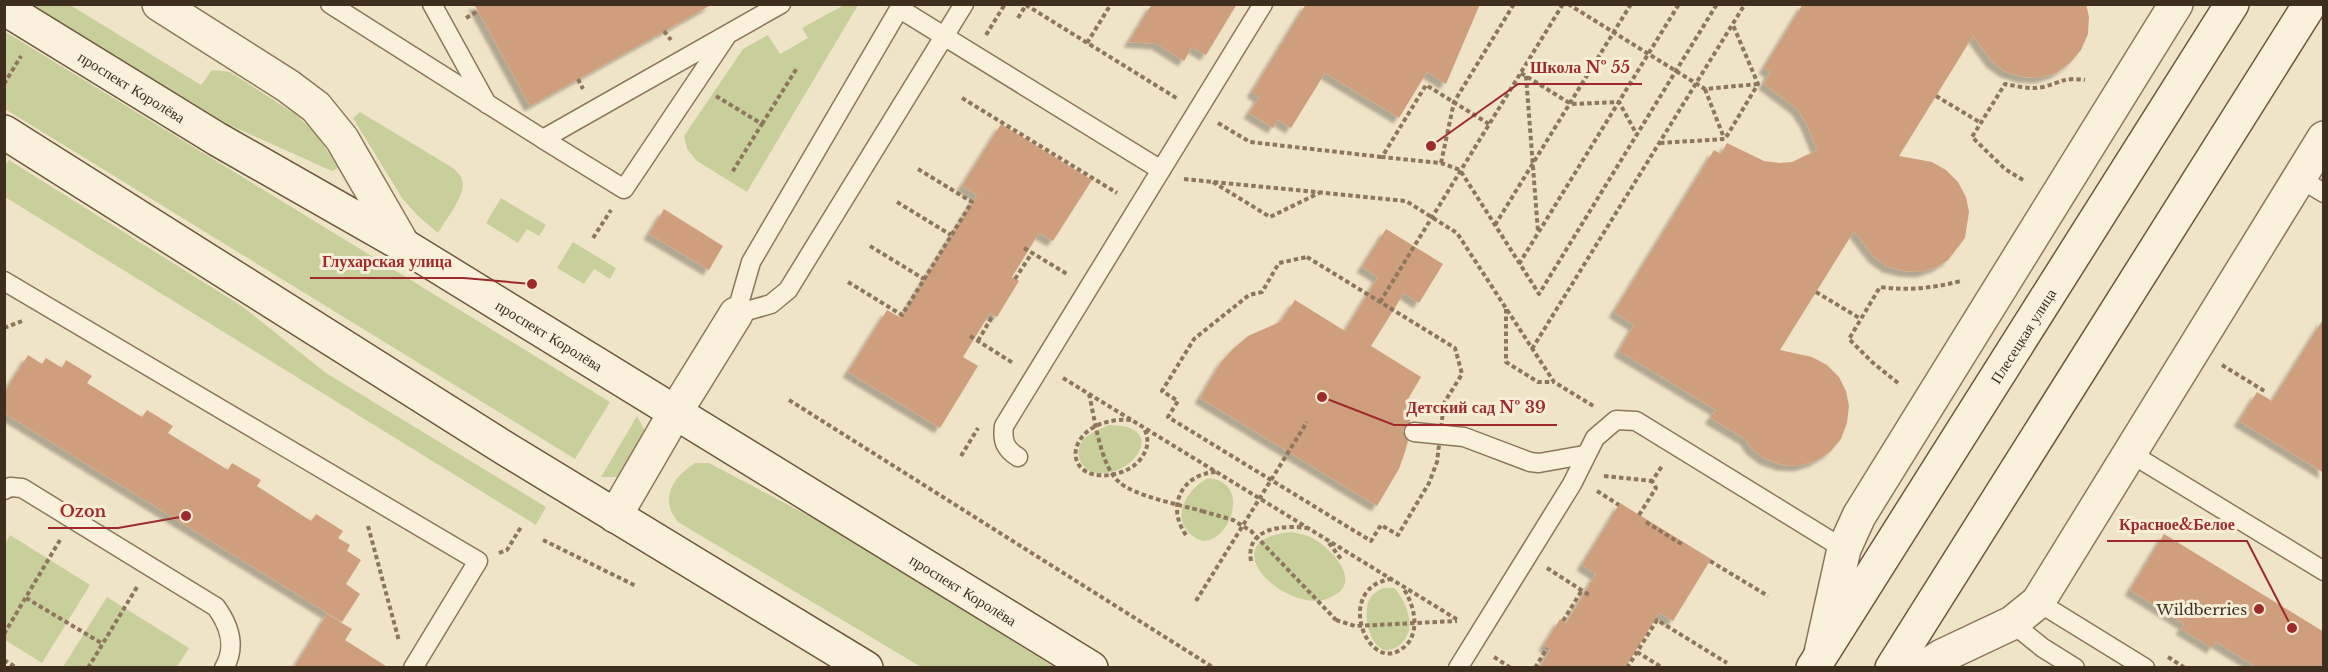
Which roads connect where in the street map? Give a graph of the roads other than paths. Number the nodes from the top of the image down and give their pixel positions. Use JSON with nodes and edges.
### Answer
{"nodes":[{"id":1,"x":159,"y":4,"type":"edge"},
{"id":2,"x":330,"y":4,"type":"edge"},
{"id":3,"x":432,"y":4,"type":"edge"},
{"id":4,"x":782,"y":4,"type":"edge"},
{"id":5,"x":964,"y":4,"type":"edge"},
{"id":6,"x":1263,"y":4,"type":"edge"},
{"id":7,"x":2176,"y":4,"type":"edge"},
{"id":8,"x":2232,"y":4,"type":"edge"},
{"id":9,"x":2310,"y":4,"type":"edge"},
{"id":10,"x":901,"y":7,"type":"edge"},
{"id":11,"x":4,"y":8,"type":"edge"},
{"id":12,"x":728,"y":34,"type":"junction"},
{"id":13,"x":944,"y":37,"type":"junction"},
{"id":14,"x":488,"y":105,"type":"junction"},
{"id":15,"x":4,"y":132,"type":"edge"},
{"id":16,"x":2324,"y":138,"type":"edge"},
{"id":17,"x":543,"y":139,"type":"junction"},
{"id":18,"x":1161,"y":170,"type":"junction"},
{"id":19,"x":2311,"y":185,"type":"edge"},
{"id":20,"x":403,"y":245,"type":"junction"},
{"id":21,"x":4,"y":281,"type":"edge"},
{"id":22,"x":736,"y":314,"type":"junction"},
{"id":23,"x":676,"y":411,"type":"junction"},
{"id":24,"x":1414,"y":432,"type":"dead end"},
{"id":25,"x":2130,"y":453,"type":"junction"},
{"id":26,"x":1584,"y":455,"type":"junction"},
{"id":27,"x":1018,"y":457,"type":"dead end"},
{"id":28,"x":4,"y":490,"type":"edge"},
{"id":29,"x":615,"y":516,"type":"junction"},
{"id":30,"x":1844,"y":549,"type":"junction"},
{"id":31,"x":2324,"y":571,"type":"edge"},
{"id":32,"x":2038,"y":602,"type":"junction"},
{"id":33,"x":2012,"y":623,"type":"junction"},
{"id":34,"x":1816,"y":662,"type":"edge"},
{"id":35,"x":224,"y":668,"type":"edge"},
{"id":36,"x":413,"y":668,"type":"edge"},
{"id":37,"x":866,"y":668,"type":"edge"},
{"id":38,"x":1091,"y":668,"type":"edge"},
{"id":39,"x":1458,"y":668,"type":"edge"},
{"id":40,"x":1892,"y":668,"type":"edge"},
{"id":41,"x":1923,"y":668,"type":"edge"},
{"id":42,"x":2075,"y":668,"type":"edge"},
{"id":43,"x":2145,"y":668,"type":"edge"}],
"edges":[{"from":1,"to":20,"type":"street"},
{"from":2,"to":14,"type":"lane"},
{"from":3,"to":14,"type":"lane"},
{"from":4,"to":12,"type":"lane"},
{"from":5,"to":13,"type":"lane"},
{"from":6,"to":18,"type":"lane"},
{"from":7,"to":30,"type":"street"},
{"from":8,"to":34,"type":"street","name":"Плесецкая улица"},
{"from":9,"to":40,"type":"street"},
{"from":10,"to":13,"type":"lane"},
{"from":10,"to":22,"type":"lane"},
{"from":11,"to":20,"type":"street","name":"проспект Королёва"},
{"from":12,"to":17,"type":"lane"},
{"from":12,"to":17,"type":"lane"},
{"from":13,"to":18,"type":"lane"},
{"from":13,"to":22,"type":"lane"},
{"from":14,"to":17,"type":"lane"},
{"from":15,"to":29,"type":"street"},
{"from":16,"to":19,"type":"street"},
{"from":18,"to":27,"type":"lane"},
{"from":19,"to":25,"type":"street"},
{"from":20,"to":23,"type":"street","name":"проспект Королёва"},
{"from":21,"to":36,"type":"lane"},
{"from":22,"to":23,"type":"street"},
{"from":23,"to":29,"type":"street"},
{"from":23,"to":38,"type":"street","name":"проспект Королёва"},
{"from":24,"to":26,"type":"lane"},
{"from":25,"to":31,"type":"lane"},
{"from":25,"to":32,"type":"street"},
{"from":26,"to":30,"type":"lane"},
{"from":26,"to":39,"type":"lane"},
{"from":28,"to":35,"type":"lane"},
{"from":29,"to":37,"type":"street"},
{"from":30,"to":34,"type":"street"},
{"from":32,"to":33,"type":"street"},
{"from":32,"to":43,"type":"lane"},
{"from":33,"to":41,"type":"street"},
{"from":33,"to":42,"type":"lane"}]}
